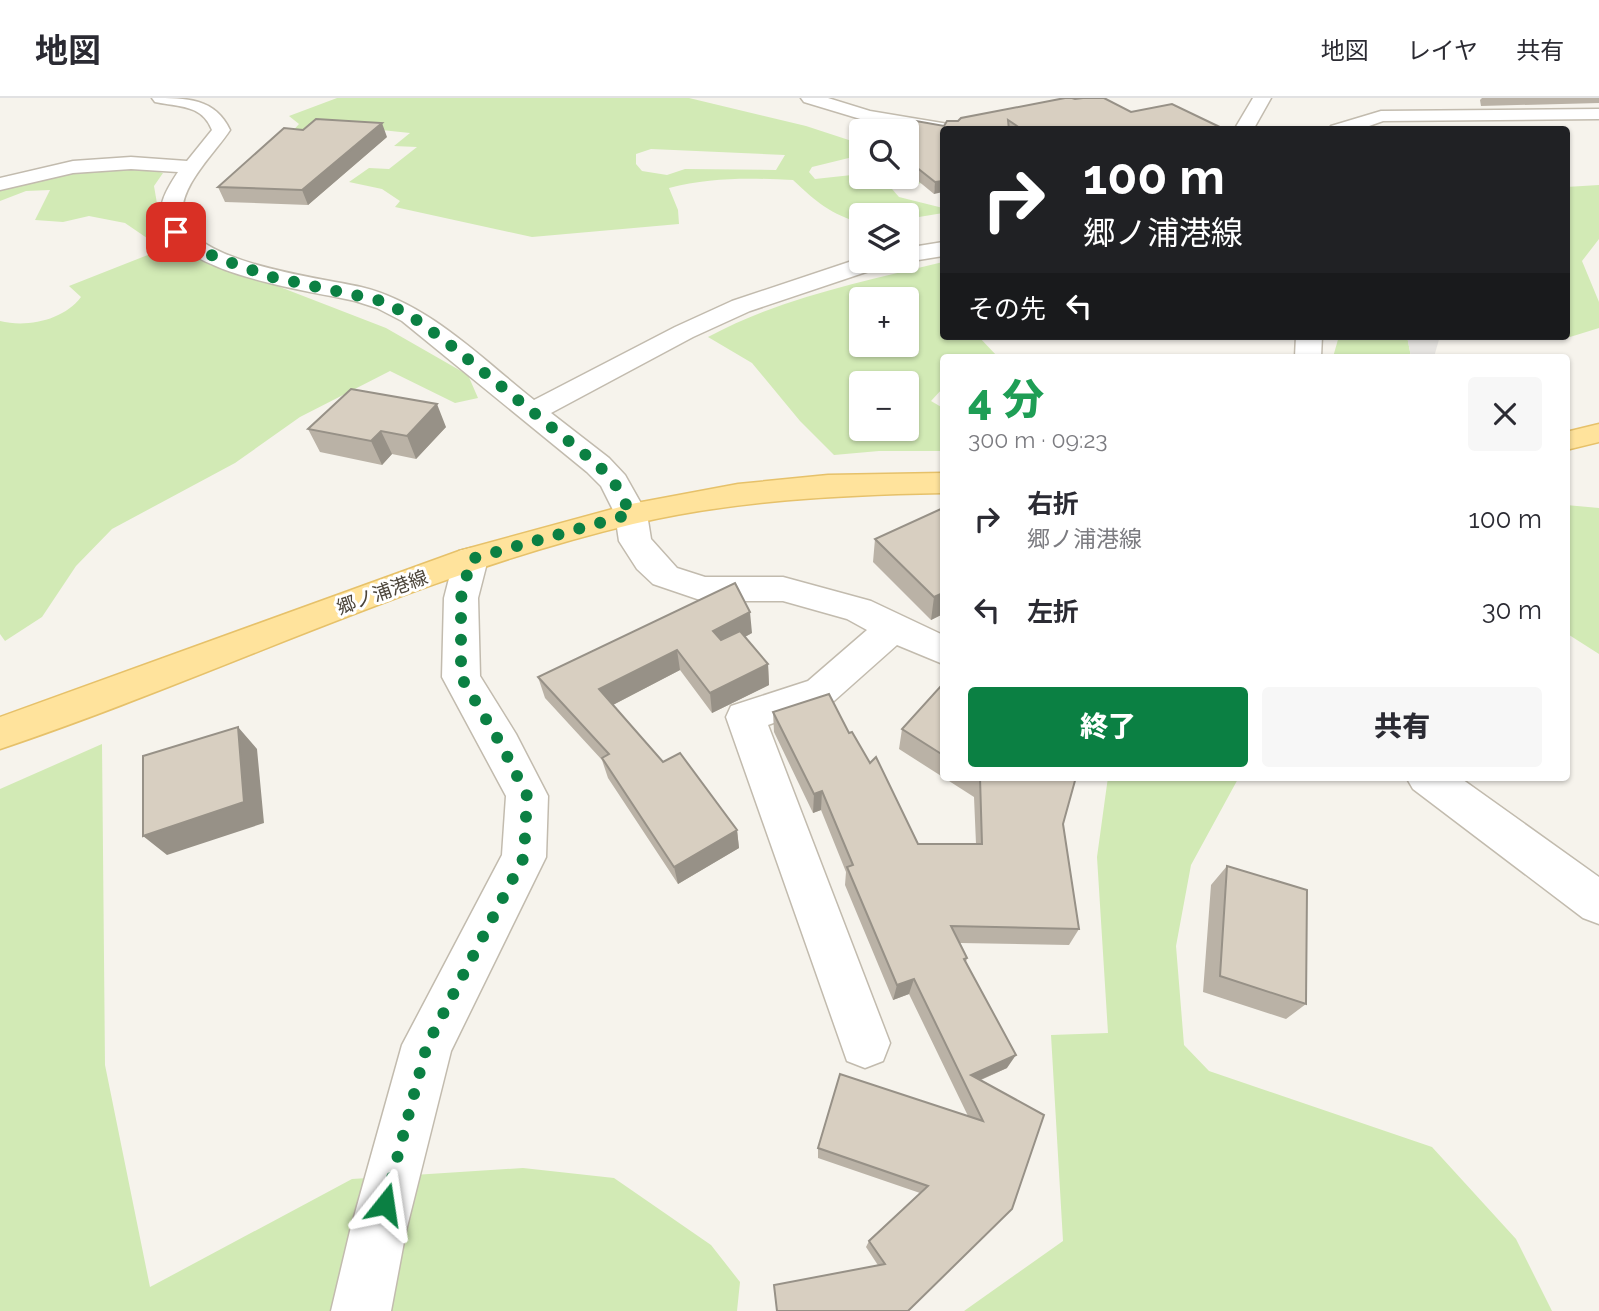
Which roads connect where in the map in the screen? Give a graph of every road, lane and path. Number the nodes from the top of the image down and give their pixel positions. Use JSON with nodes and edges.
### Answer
{"nodes":[{"id":1,"x":161,"y":98,"type":"edge"},
{"id":2,"x":810,"y":98,"type":"edge"},
{"id":3,"x":1262,"y":98,"type":"edge"},
{"id":4,"x":1599,"y":114,"type":"edge"},
{"id":5,"x":1245,"y":126,"type":"edge"},
{"id":6,"x":1350,"y":126,"type":"edge"},
{"id":7,"x":940,"y":129,"type":"edge"},
{"id":8,"x":193,"y":167,"type":"junction"},
{"id":9,"x":0,"y":184,"type":"edge"},
{"id":10,"x":940,"y":249,"type":"edge"},
{"id":11,"x":919,"y":253,"type":"edge"},
{"id":12,"x":849,"y":270,"type":"edge"},
{"id":13,"x":532,"y":412,"type":"junction"},
{"id":14,"x":1599,"y":433,"type":"edge"},
{"id":15,"x":1570,"y":441,"type":"edge"},
{"id":16,"x":940,"y":483,"type":"edge"},
{"id":17,"x":631,"y":514,"type":"junction"},
{"id":18,"x":471,"y":559,"type":"junction"},
{"id":19,"x":893,"y":628,"type":"junction"},
{"id":20,"x":940,"y":649,"type":"edge"},
{"id":21,"x":0,"y":733,"type":"edge"},
{"id":22,"x":1432,"y":781,"type":"edge"},
{"id":23,"x":1599,"y":903,"type":"edge"},
{"id":24,"x":865,"y":1042,"type":"dead end"},
{"id":25,"x":361,"y":1311,"type":"edge"}],
"edges":[{"from":1,"to":8,"type":"street"},
{"from":2,"to":7,"type":"street"},
{"from":3,"to":5,"type":"street"},
{"from":4,"to":6,"type":"street"},
{"from":8,"to":9,"type":"street"},
{"from":8,"to":13,"type":"street"},
{"from":10,"to":11,"type":"street"},
{"from":12,"to":13,"type":"street"},
{"from":13,"to":17,"type":"street"},
{"from":14,"to":15,"type":"main road"},
{"from":16,"to":17,"type":"main road","name":"郷ノ浦港線"},
{"from":17,"to":18,"type":"main road","name":"郷ノ浦港線"},
{"from":17,"to":19,"type":"street"},
{"from":18,"to":21,"type":"main road","name":"郷ノ浦港線"},
{"from":18,"to":25,"type":"street"},
{"from":19,"to":20,"type":"street"},
{"from":19,"to":24,"type":"street"},
{"from":22,"to":23,"type":"street"}]}
